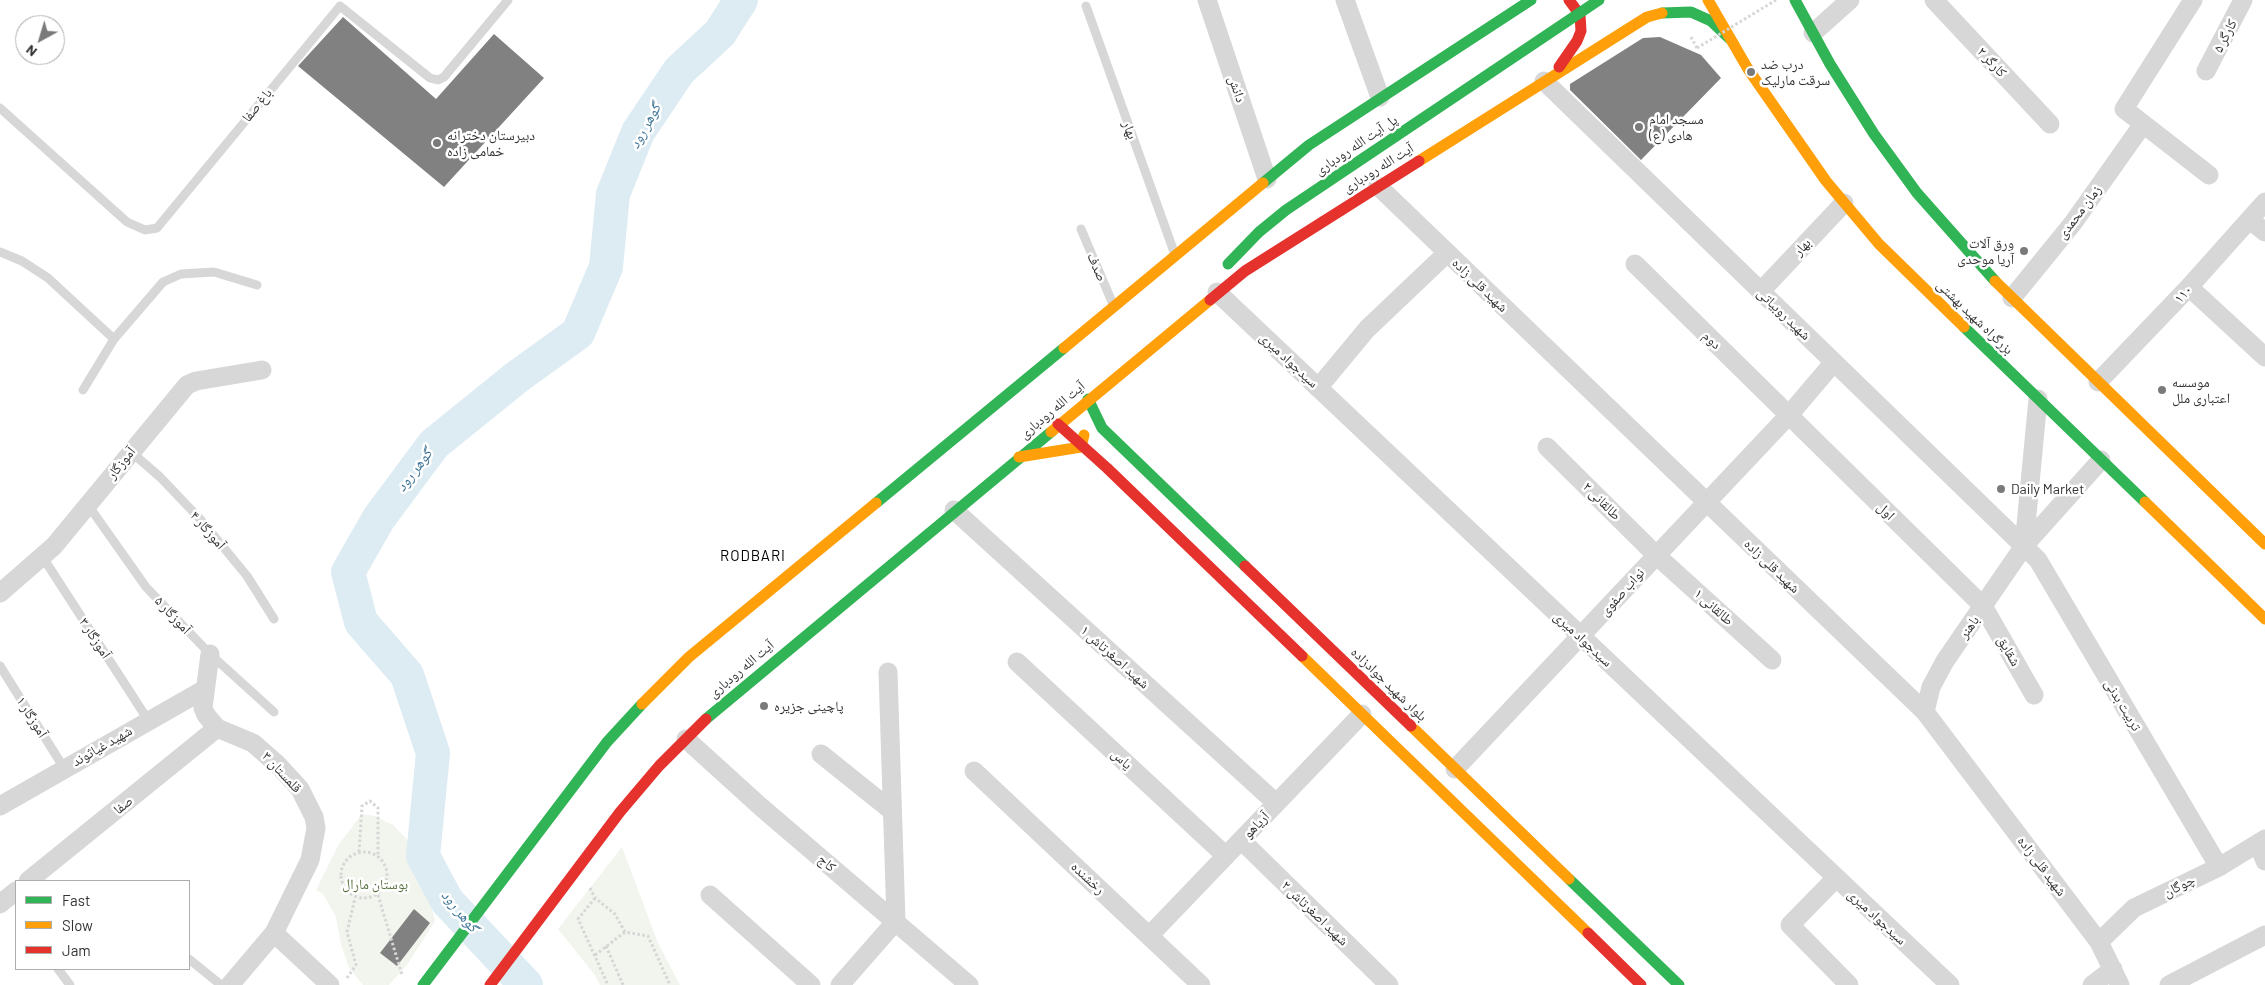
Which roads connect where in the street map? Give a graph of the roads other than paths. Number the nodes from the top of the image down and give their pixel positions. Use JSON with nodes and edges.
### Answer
{"nodes":[{"id":1,"x":508,"y":0,"type":"edge"},
{"id":2,"x":1207,"y":0,"type":"edge"},
{"id":3,"x":1345,"y":0,"type":"edge"},
{"id":4,"x":1568,"y":0,"type":"edge"},
{"id":5,"x":1599,"y":0,"type":"edge"},
{"id":6,"x":1708,"y":0,"type":"edge"},
{"id":7,"x":1795,"y":0,"type":"edge"},
{"id":8,"x":1850,"y":0,"type":"edge"},
{"id":9,"x":1934,"y":0,"type":"edge"},
{"id":10,"x":2193,"y":0,"type":"edge"},
{"id":11,"x":2243,"y":0,"type":"edge"},
{"id":12,"x":1522,"y":2,"type":"edge"},
{"id":13,"x":1086,"y":6,"type":"dead end"},
{"id":14,"x":1813,"y":33,"type":"junction"},
{"id":15,"x":1730,"y":40,"type":"junction"},
{"id":16,"x":2206,"y":71,"type":"dead end"},
{"id":17,"x":1549,"y":78,"type":"junction"},
{"id":18,"x":1380,"y":97,"type":"junction"},
{"id":19,"x":0,"y":108,"type":"edge"},
{"id":20,"x":2050,"y":124,"type":"dead end"},
{"id":21,"x":2143,"y":124,"type":"junction"},
{"id":22,"x":2209,"y":175,"type":"dead end"},
{"id":23,"x":1267,"y":179,"type":"junction"},
{"id":24,"x":1378,"y":186,"type":"junction"},
{"id":25,"x":2265,"y":202,"type":"edge"},
{"id":26,"x":1844,"y":203,"type":"junction"},
{"id":27,"x":2250,"y":220,"type":"junction"},
{"id":28,"x":1081,"y":229,"type":"dead end"},
{"id":29,"x":2265,"y":232,"type":"edge"},
{"id":30,"x":0,"y":252,"type":"edge"},
{"id":31,"x":1447,"y":253,"type":"junction"},
{"id":32,"x":1174,"y":254,"type":"junction"},
{"id":33,"x":1634,"y":264,"type":"dead end"},
{"id":34,"x":1220,"y":276,"type":"junction"},
{"id":35,"x":258,"y":285,"type":"dead end"},
{"id":36,"x":2189,"y":288,"type":"junction"},
{"id":37,"x":1761,"y":291,"type":"junction"},
{"id":38,"x":2012,"y":298,"type":"junction"},
{"id":39,"x":1113,"y":305,"type":"junction"},
{"id":40,"x":114,"y":339,"type":"junction"},
{"id":41,"x":2265,"y":357,"type":"edge"},
{"id":42,"x":1834,"y":362,"type":"junction"},
{"id":43,"x":262,"y":370,"type":"dead end"},
{"id":44,"x":2098,"y":382,"type":"junction"},
{"id":45,"x":1318,"y":388,"type":"junction"},
{"id":46,"x":83,"y":390,"type":"dead end"},
{"id":47,"x":1088,"y":399,"type":"junction"},
{"id":48,"x":2038,"y":399,"type":"junction"},
{"id":49,"x":1789,"y":415,"type":"junction"},
{"id":50,"x":1058,"y":424,"type":"junction"},
{"id":51,"x":1102,"y":428,"type":"junction"},
{"id":52,"x":1081,"y":446,"type":"junction"},
{"id":53,"x":1548,"y":447,"type":"dead end"},
{"id":54,"x":130,"y":451,"type":"junction"},
{"id":55,"x":1019,"y":457,"type":"junction"},
{"id":56,"x":2101,"y":460,"type":"junction"},
{"id":57,"x":1706,"y":502,"type":"junction"},
{"id":58,"x":87,"y":504,"type":"junction"},
{"id":59,"x":954,"y":510,"type":"junction"},
{"id":60,"x":2265,"y":544,"type":"edge"},
{"id":61,"x":2024,"y":546,"type":"junction"},
{"id":62,"x":1656,"y":555,"type":"junction"},
{"id":63,"x":42,"y":556,"type":"junction"},
{"id":64,"x":0,"y":593,"type":"edge"},
{"id":65,"x":1983,"y":606,"type":"junction"},
{"id":66,"x":274,"y":619,"type":"dead end"},
{"id":67,"x":2265,"y":619,"type":"edge"},
{"id":68,"x":1582,"y":637,"type":"junction"},
{"id":69,"x":210,"y":654,"type":"junction"},
{"id":70,"x":1772,"y":660,"type":"dead end"},
{"id":71,"x":1017,"y":662,"type":"dead end"},
{"id":72,"x":0,"y":666,"type":"edge"},
{"id":73,"x":888,"y":672,"type":"dead end"},
{"id":74,"x":205,"y":689,"type":"junction"},
{"id":75,"x":2034,"y":695,"type":"dead end"},
{"id":76,"x":1371,"y":705,"type":"junction"},
{"id":77,"x":274,"y":712,"type":"dead end"},
{"id":78,"x":1925,"y":712,"type":"junction"},
{"id":79,"x":148,"y":720,"type":"junction"},
{"id":80,"x":217,"y":728,"type":"junction"},
{"id":81,"x":686,"y":739,"type":"junction"},
{"id":82,"x":821,"y":754,"type":"dead end"},
{"id":83,"x":64,"y":768,"type":"junction"},
{"id":84,"x":1455,"y":769,"type":"junction"},
{"id":85,"x":974,"y":771,"type":"dead end"},
{"id":86,"x":1276,"y":803,"type":"junction"},
{"id":87,"x":0,"y":806,"type":"edge"},
{"id":88,"x":892,"y":812,"type":"junction"},
{"id":89,"x":1240,"y":840,"type":"junction"},
{"id":90,"x":2263,"y":848,"type":"edge"},
{"id":91,"x":1226,"y":856,"type":"junction"},
{"id":92,"x":2219,"y":867,"type":"junction"},
{"id":93,"x":1836,"y":878,"type":"junction"},
{"id":94,"x":29,"y":880,"type":"edge"},
{"id":95,"x":15,"y":892,"type":"edge"},
{"id":96,"x":710,"y":895,"type":"dead end"},
{"id":97,"x":0,"y":904,"type":"edge"},
{"id":98,"x":896,"y":921,"type":"junction"},
{"id":99,"x":274,"y":933,"type":"junction"},
{"id":100,"x":2265,"y":935,"type":"edge"},
{"id":101,"x":1149,"y":936,"type":"junction"},
{"id":102,"x":2099,"y":942,"type":"junction"},
{"id":103,"x":190,"y":960,"type":"edge"},
{"id":104,"x":59,"y":970,"type":"edge"},
{"id":105,"x":2116,"y":977,"type":"edge"},
{"id":106,"x":70,"y":985,"type":"edge"},
{"id":107,"x":221,"y":985,"type":"edge"},
{"id":108,"x":230,"y":985,"type":"edge"},
{"id":109,"x":330,"y":985,"type":"edge"},
{"id":110,"x":423,"y":985,"type":"edge"},
{"id":111,"x":490,"y":985,"type":"edge"},
{"id":112,"x":811,"y":985,"type":"edge"},
{"id":113,"x":840,"y":985,"type":"edge"},
{"id":114,"x":969,"y":985,"type":"edge"},
{"id":115,"x":1201,"y":985,"type":"edge"},
{"id":116,"x":1389,"y":985,"type":"edge"},
{"id":117,"x":1641,"y":985,"type":"edge"},
{"id":118,"x":1679,"y":985,"type":"edge"},
{"id":119,"x":1849,"y":985,"type":"edge"},
{"id":120,"x":1950,"y":985,"type":"edge"},
{"id":121,"x":2092,"y":985,"type":"edge"},
{"id":122,"x":2169,"y":985,"type":"edge"}],
"edges":[{"from":1,"to":19,"type":"lane","name":"باغ صفا"},
{"from":2,"to":23,"type":"street","name":"دانش"},
{"from":3,"to":18,"type":"street"},
{"from":4,"to":17,"type":"main road"},
{"from":5,"to":34,"type":"main road","name":"پل آیت الله رودباری","bridge":true},
{"from":6,"to":15,"type":"main road","name":"بزرگراه شهید بهشتی"},
{"from":7,"to":14,"type":"main road"},
{"from":8,"to":14,"type":"street"},
{"from":9,"to":20,"type":"street","name":"کارگر ۲"},
{"from":10,"to":21,"type":"street"},
{"from":11,"to":16,"type":"street","name":"کارگر ۵"},
{"from":12,"to":18,"type":"main road"},
{"from":13,"to":32,"type":"lane","name":"بهار"},
{"from":14,"to":38,"type":"main road"},
{"from":15,"to":17,"type":"main road","name":"آیت الله رودباری"},
{"from":15,"to":26,"type":"main road","name":"بزرگراه شهید بهشتی"},
{"from":17,"to":24,"type":"main road","name":"آیت الله رودباری"},
{"from":17,"to":37,"type":"street","name":"شهید روبیاتی"},
{"from":18,"to":23,"type":"main road"},
{"from":21,"to":22,"type":"street"},
{"from":21,"to":38,"type":"street","name":"زمان محمدی"},
{"from":23,"to":32,"type":"main road"},
{"from":24,"to":31,"type":"street","name":"شهید قلی زاده"},
{"from":24,"to":34,"type":"main road","name":"آیت الله رودباری"},
{"from":25,"to":27,"type":"street","name":"۱۱۰"},
{"from":26,"to":37,"type":"street","name":"بهار"},
{"from":26,"to":48,"type":"main road","name":"بزرگراه شهید بهشتی"},
{"from":27,"to":29,"type":"street"},
{"from":27,"to":36,"type":"street","name":"۱۱۰"},
{"from":28,"to":39,"type":"lane","name":"صدف"},
{"from":30,"to":40,"type":"lane"},
{"from":31,"to":45,"type":"street"},
{"from":31,"to":57,"type":"street","name":"شهید قلی زاده"},
{"from":32,"to":39,"type":"main road"},
{"from":33,"to":49,"type":"street","name":"دوم"},
{"from":34,"to":45,"type":"street","name":"سیدجواد میری"},
{"from":34,"to":47,"type":"main road","name":"آیت الله رودباری"},
{"from":35,"to":40,"type":"lane"},
{"from":36,"to":41,"type":"street"},
{"from":36,"to":44,"type":"street","name":"۱۱۰"},
{"from":37,"to":42,"type":"street","name":"شهید روبیاتی"},
{"from":38,"to":44,"type":"main road"},
{"from":39,"to":110,"type":"main road"},
{"from":40,"to":46,"type":"lane"},
{"from":42,"to":49,"type":"street","name":"نواب صفوی"},
{"from":42,"to":61,"type":"street","name":"شهید روبیاتی"},
{"from":43,"to":54,"type":"street","name":"آموزگار"},
{"from":44,"to":60,"type":"main road"},
{"from":45,"to":68,"type":"street","name":"سیدجواد میری"},
{"from":47,"to":50,"type":"main road","name":"آیت الله رودباری"},
{"from":47,"to":51,"type":"main road","name":"بلوار شهید جوادزاده"},
{"from":48,"to":56,"type":"main road","name":"بزرگراه شهید بهشتی"},
{"from":48,"to":61,"type":"street","name":"باهنر"},
{"from":49,"to":57,"type":"street","name":"نواب صفوی"},
{"from":49,"to":65,"type":"street","name":"اول"},
{"from":50,"to":52,"type":"main road","name":"بلوار شهید جوادزاده"},
{"from":50,"to":55,"type":"main road","name":"آیت الله رودباری"},
{"from":51,"to":52,"type":"main road"},
{"from":51,"to":76,"type":"main road","name":"بلوار شهید جوادزاده"},
{"from":52,"to":55,"type":"main road"},
{"from":52,"to":76,"type":"main road","name":"بلوار شهید جوادزاده"},
{"from":53,"to":62,"type":"street","name":"طالقانی ۲"},
{"from":54,"to":58,"type":"street","name":"آموزگار"},
{"from":54,"to":66,"type":"lane","name":"آموزگار ۴"},
{"from":55,"to":59,"type":"main road","name":"آیت الله رودباری"},
{"from":56,"to":61,"type":"street","name":"باهنر"},
{"from":56,"to":67,"type":"main road","name":"بزرگراه شهید بهشتی"},
{"from":57,"to":62,"type":"street","name":"نواب صفوی"},
{"from":57,"to":78,"type":"street","name":"شهید قلی زاده"},
{"from":58,"to":63,"type":"street","name":"آموزگار"},
{"from":58,"to":69,"type":"lane","name":"آموزگار ۵"},
{"from":59,"to":81,"type":"main road","name":"آیت الله رودباری"},
{"from":59,"to":86,"type":"street","name":"شهید اصغرتاش ۱"},
{"from":61,"to":65,"type":"street","name":"باهنر"},
{"from":61,"to":92,"type":"street","name":"تربیت بدنی"},
{"from":62,"to":68,"type":"street","name":"نواب صفوی"},
{"from":62,"to":70,"type":"street","name":"طالقانی ۱"},
{"from":63,"to":64,"type":"street","name":"آموزگار"},
{"from":63,"to":79,"type":"lane","name":"آموزگار ۳"},
{"from":65,"to":75,"type":"street","name":"شقایق"},
{"from":65,"to":78,"type":"street","name":"باهنر"},
{"from":68,"to":84,"type":"street","name":"نواب صفوی"},
{"from":68,"to":93,"type":"street","name":"سیدجواد میری"},
{"from":69,"to":74,"type":"street"},
{"from":69,"to":77,"type":"lane","name":"آموزگار ۵"},
{"from":71,"to":91,"type":"street","name":"یاس"},
{"from":72,"to":83,"type":"lane","name":"آموزگار ۱"},
{"from":73,"to":88,"type":"street"},
{"from":74,"to":79,"type":"street","name":"شهید غیاثوند"},
{"from":74,"to":80,"type":"street"},
{"from":76,"to":84,"type":"main road","name":"بلوار شهید جوادزاده"},
{"from":76,"to":86,"type":"street","name":"آریاهو"},
{"from":76,"to":117,"type":"main road"},
{"from":78,"to":102,"type":"street","name":"شهید قلی زاده"},
{"from":79,"to":83,"type":"street","name":"شهید غیاثوند"},
{"from":80,"to":94,"type":"street","name":"صفا"},
{"from":80,"to":99,"type":"street","name":"قلمستان ۳"},
{"from":81,"to":98,"type":"street","name":"کاج"},
{"from":81,"to":111,"type":"main road","name":"آیت الله رودباری"},
{"from":82,"to":88,"type":"street"},
{"from":83,"to":87,"type":"street","name":"شهید غیاثوند"},
{"from":84,"to":118,"type":"main road","name":"بلوار شهید جوادزاده"},
{"from":85,"to":101,"type":"street","name":"رخشنده"},
{"from":86,"to":89,"type":"street","name":"آریاهو"},
{"from":88,"to":98,"type":"street"},
{"from":89,"to":91,"type":"street","name":"آریاهو"},
{"from":89,"to":116,"type":"street","name":"شهید اصغرتاش ۲"},
{"from":90,"to":92,"type":"street","name":"چوگان"},
{"from":91,"to":101,"type":"street","name":"آریاهو"},
{"from":92,"to":102,"type":"street","name":"چوگان"},
{"from":93,"to":119,"type":"street"},
{"from":93,"to":120,"type":"street","name":"سیدجواد میری"},
{"from":95,"to":97,"type":"street"},
{"from":96,"to":112,"type":"street"},
{"from":98,"to":113,"type":"street"},
{"from":98,"to":114,"type":"street","name":"کاج"},
{"from":99,"to":108,"type":"street","name":"قلمستان ۳"},
{"from":99,"to":109,"type":"street"},
{"from":100,"to":122,"type":"street"},
{"from":101,"to":115,"type":"street","name":"رخشنده"},
{"from":102,"to":105,"type":"street","name":"شهید قلی زاده"},
{"from":103,"to":107,"type":"lane"},
{"from":104,"to":106,"type":"lane"},
{"from":105,"to":121,"type":"street"}]}
